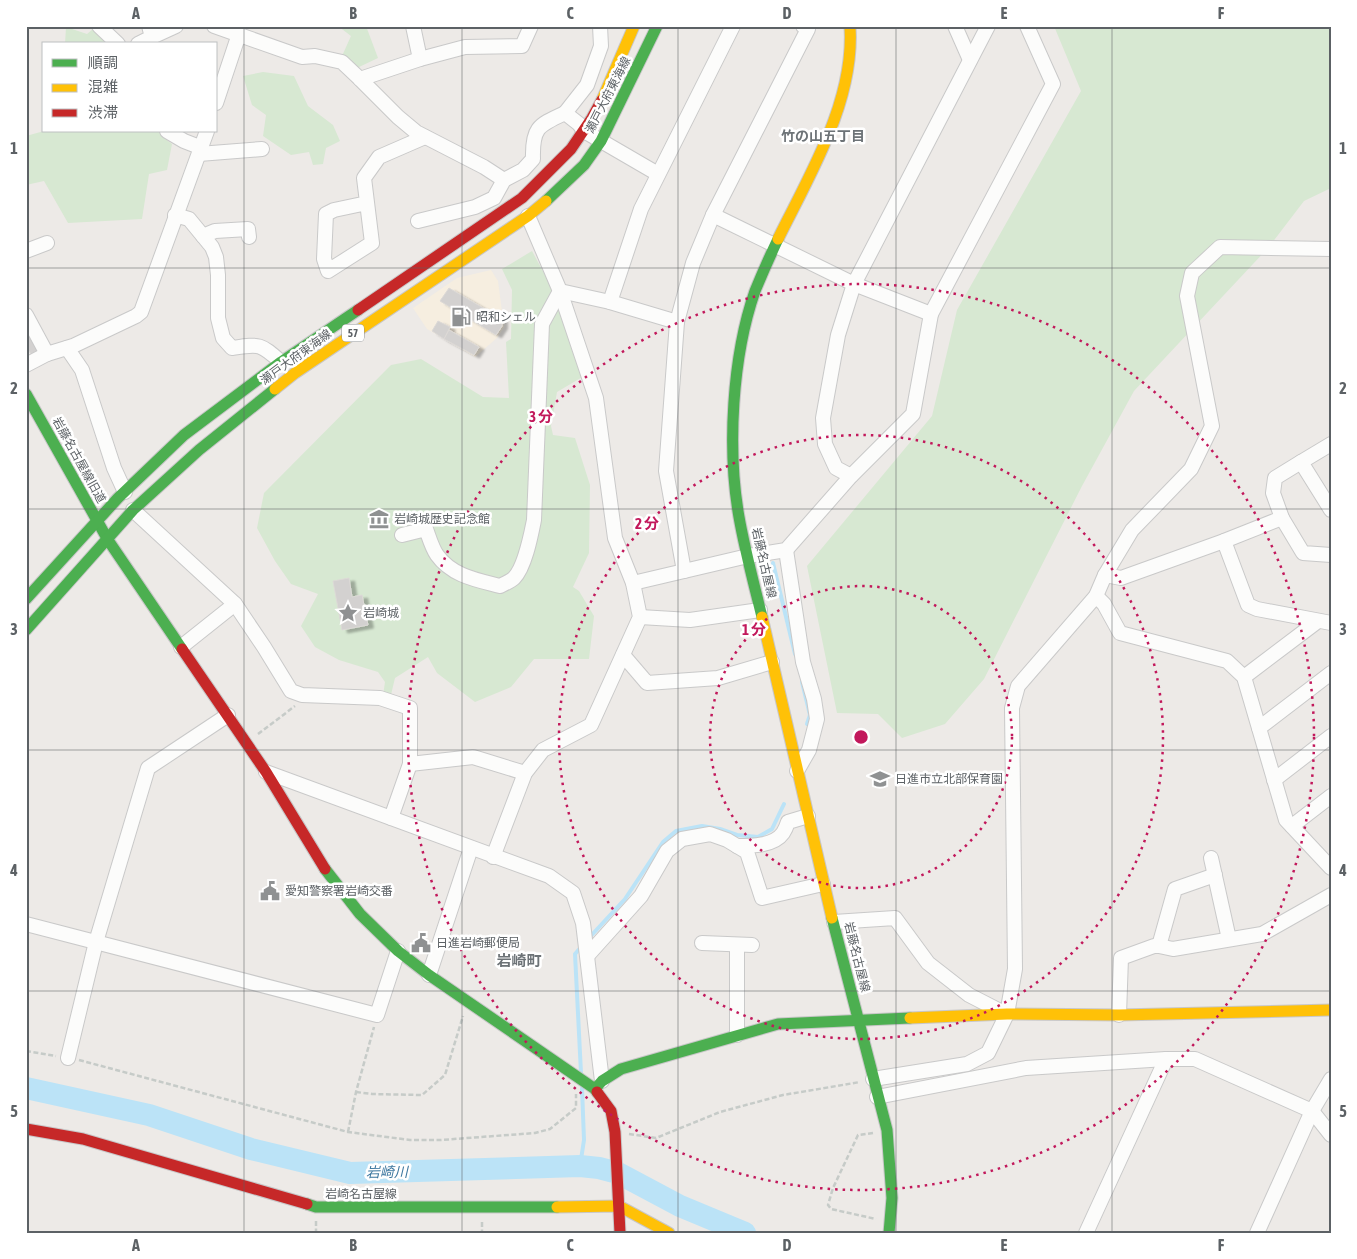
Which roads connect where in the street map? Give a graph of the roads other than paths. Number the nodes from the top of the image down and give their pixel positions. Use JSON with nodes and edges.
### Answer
{"nodes":[{"id":1,"x":99,"y":26,"type":"edge"},
{"id":2,"x":176,"y":26,"type":"edge"},
{"id":3,"x":214,"y":26,"type":"edge"},
{"id":4,"x":414,"y":26,"type":"edge"},
{"id":5,"x":531,"y":26,"type":"edge"},
{"id":6,"x":600,"y":26,"type":"edge"},
{"id":7,"x":634,"y":26,"type":"edge"},
{"id":8,"x":657,"y":26,"type":"edge"},
{"id":9,"x":733,"y":26,"type":"edge"},
{"id":10,"x":803,"y":26,"type":"edge"},
{"id":11,"x":850,"y":26,"type":"edge"},
{"id":12,"x":956,"y":26,"type":"edge"},
{"id":13,"x":988,"y":26,"type":"edge"},
{"id":14,"x":1027,"y":26,"type":"edge"},
{"id":15,"x":150,"y":32,"type":"edge"},
{"id":16,"x":239,"y":34,"type":"junction"},
{"id":17,"x":116,"y":42,"type":"edge"},
{"id":18,"x":140,"y":42,"type":"edge"},
{"id":19,"x":420,"y":59,"type":"junction"},
{"id":20,"x":970,"y":60,"type":"junction"},
{"id":21,"x":360,"y":78,"type":"junction"},
{"id":22,"x":218,"y":97,"type":"edge"},
{"id":23,"x":565,"y":113,"type":"junction"},
{"id":24,"x":584,"y":131,"type":"junction"},
{"id":25,"x":169,"y":132,"type":"edge"},
{"id":26,"x":207,"y":132,"type":"edge"},
{"id":27,"x":425,"y":137,"type":"junction"},
{"id":28,"x":601,"y":141,"type":"junction"},
{"id":29,"x":262,"y":149,"type":"dead end"},
{"id":30,"x":200,"y":151,"type":"junction"},
{"id":31,"x":658,"y":174,"type":"junction"},
{"id":32,"x":504,"y":180,"type":"junction"},
{"id":33,"x":367,"y":203,"type":"junction"},
{"id":34,"x":175,"y":215,"type":"junction"},
{"id":35,"x":713,"y":215,"type":"junction"},
{"id":36,"x":528,"y":216,"type":"junction"},
{"id":37,"x":418,"y":221,"type":"dead end"},
{"id":38,"x":203,"y":236,"type":"junction"},
{"id":39,"x":249,"y":237,"type":"dead end"},
{"id":40,"x":47,"y":243,"type":"dead end"},
{"id":41,"x":775,"y":246,"type":"junction"},
{"id":42,"x":1331,"y":248,"type":"edge"},
{"id":43,"x":26,"y":251,"type":"edge"},
{"id":44,"x":854,"y":284,"type":"junction"},
{"id":45,"x":560,"y":291,"type":"junction"},
{"id":46,"x":610,"y":302,"type":"junction"},
{"id":47,"x":932,"y":314,"type":"junction"},
{"id":48,"x":26,"y":315,"type":"edge"},
{"id":49,"x":677,"y":322,"type":"junction"},
{"id":50,"x":67,"y":348,"type":"junction"},
{"id":51,"x":46,"y":354,"type":"junction"},
{"id":52,"x":281,"y":362,"type":"junction"},
{"id":53,"x":26,"y":365,"type":"edge"},
{"id":54,"x":26,"y":394,"type":"edge"},
{"id":55,"x":1331,"y":444,"type":"edge"},
{"id":56,"x":1302,"y":462,"type":"junction"},
{"id":57,"x":851,"y":476,"type":"junction"},
{"id":58,"x":125,"y":492,"type":"junction"},
{"id":59,"x":134,"y":510,"type":"junction"},
{"id":60,"x":1331,"y":510,"type":"edge"},
{"id":61,"x":1282,"y":518,"type":"junction"},
{"id":62,"x":97,"y":522,"type":"junction"},
{"id":63,"x":402,"y":535,"type":"dead end"},
{"id":64,"x":108,"y":540,"type":"junction"},
{"id":65,"x":1224,"y":541,"type":"junction"},
{"id":66,"x":786,"y":550,"type":"junction"},
{"id":67,"x":1331,"y":555,"type":"edge"},
{"id":68,"x":748,"y":556,"type":"junction"},
{"id":69,"x":684,"y":571,"type":"junction"},
{"id":70,"x":1105,"y":575,"type":"junction"},
{"id":71,"x":633,"y":583,"type":"junction"},
{"id":72,"x":1096,"y":596,"type":"junction"},
{"id":73,"x":26,"y":599,"type":"edge"},
{"id":74,"x":234,"y":604,"type":"junction"},
{"id":75,"x":760,"y":610,"type":"junction"},
{"id":76,"x":640,"y":617,"type":"junction"},
{"id":77,"x":1324,"y":622,"type":"edge"},
{"id":78,"x":26,"y":630,"type":"edge"},
{"id":79,"x":181,"y":647,"type":"junction"},
{"id":80,"x":623,"y":655,"type":"junction"},
{"id":81,"x":772,"y":662,"type":"junction"},
{"id":82,"x":1331,"y":673,"type":"edge"},
{"id":83,"x":1244,"y":677,"type":"junction"},
{"id":84,"x":228,"y":715,"type":"junction"},
{"id":85,"x":1258,"y":728,"type":"junction"},
{"id":86,"x":1331,"y":736,"type":"edge"},
{"id":87,"x":410,"y":764,"type":"junction"},
{"id":88,"x":797,"y":771,"type":"junction"},
{"id":89,"x":266,"y":772,"type":"junction"},
{"id":90,"x":525,"y":773,"type":"junction"},
{"id":91,"x":1274,"y":780,"type":"junction"},
{"id":92,"x":1331,"y":796,"type":"edge"},
{"id":93,"x":808,"y":816,"type":"junction"},
{"id":94,"x":391,"y":818,"type":"junction"},
{"id":95,"x":1292,"y":826,"type":"junction"},
{"id":96,"x":737,"y":846,"type":"junction"},
{"id":97,"x":471,"y":848,"type":"junction"},
{"id":98,"x":493,"y":856,"type":"junction"},
{"id":99,"x":1211,"y":858,"type":"dead end"},
{"id":100,"x":1330,"y":866,"type":"edge"},
{"id":101,"x":1215,"y":875,"type":"junction"},
{"id":102,"x":824,"y":884,"type":"junction"},
{"id":103,"x":1331,"y":894,"type":"edge"},
{"id":104,"x":834,"y":922,"type":"junction"},
{"id":105,"x":26,"y":924,"type":"edge"},
{"id":106,"x":1230,"y":938,"type":"junction"},
{"id":107,"x":96,"y":942,"type":"junction"},
{"id":108,"x":702,"y":943,"type":"dead end"},
{"id":109,"x":587,"y":945,"type":"junction"},
{"id":110,"x":737,"y":945,"type":"junction"},
{"id":111,"x":752,"y":945,"type":"dead end"},
{"id":112,"x":1159,"y":946,"type":"junction"},
{"id":113,"x":398,"y":951,"type":"junction"},
{"id":114,"x":429,"y":975,"type":"junction"},
{"id":115,"x":1331,"y":1010,"type":"edge"},
{"id":116,"x":1007,"y":1014,"type":"junction"},
{"id":117,"x":1120,"y":1015,"type":"junction"},
{"id":118,"x":858,"y":1020,"type":"junction"},
{"id":119,"x":738,"y":1036,"type":"junction"},
{"id":120,"x":68,"y":1058,"type":"road end"},
{"id":121,"x":1166,"y":1059,"type":"junction"},
{"id":122,"x":873,"y":1079,"type":"junction"},
{"id":123,"x":1331,"y":1079,"type":"edge"},
{"id":124,"x":595,"y":1085,"type":"junction"},
{"id":125,"x":877,"y":1097,"type":"junction"},
{"id":126,"x":1312,"y":1111,"type":"junction"},
{"id":127,"x":26,"y":1129,"type":"edge"},
{"id":128,"x":1331,"y":1135,"type":"edge"},
{"id":129,"x":619,"y":1201,"type":"junction"},
{"id":130,"x":891,"y":1229,"type":"edge"},
{"id":131,"x":620,"y":1233,"type":"edge"},
{"id":132,"x":669,"y":1233,"type":"edge"},
{"id":133,"x":1086,"y":1233,"type":"edge"},
{"id":134,"x":1257,"y":1233,"type":"edge"}],
"edges":[{"from":1,"to":17,"type":"street"},
{"from":2,"to":15,"type":"street"},
{"from":3,"to":16,"type":"street"},
{"from":4,"to":19,"type":"street"},
{"from":5,"to":19,"type":"street"},
{"from":6,"to":23,"type":"street"},
{"from":7,"to":24,"type":"main road","name":"瀬戸大府東海線","number":"57"},
{"from":8,"to":28,"type":"main road","name":"瀬戸大府東海線","number":"57"},
{"from":9,"to":31,"type":"street"},
{"from":10,"to":35,"type":"street"},
{"from":11,"to":41,"type":"main road","name":"岩藤名古屋線"},
{"from":12,"to":20,"type":"street"},
{"from":13,"to":20,"type":"street"},
{"from":14,"to":47,"type":"street"},
{"from":15,"to":18,"type":"street"},
{"from":16,"to":21,"type":"street"},
{"from":16,"to":22,"type":"street"},
{"from":19,"to":21,"type":"street"},
{"from":20,"to":44,"type":"street"},
{"from":21,"to":27,"type":"street"},
{"from":23,"to":24,"type":"street"},
{"from":23,"to":32,"type":"street"},
{"from":24,"to":28,"type":"street"},
{"from":24,"to":52,"type":"main road","name":"瀬戸大府東海線","number":"57"},
{"from":25,"to":30,"type":"street"},
{"from":26,"to":30,"type":"street"},
{"from":27,"to":32,"type":"street"},
{"from":27,"to":33,"type":"street"},
{"from":28,"to":31,"type":"street"},
{"from":28,"to":36,"type":"main road","name":"瀬戸大府東海線","number":"57"},
{"from":29,"to":30,"type":"street"},
{"from":30,"to":34,"type":"street"},
{"from":31,"to":46,"type":"street"},
{"from":32,"to":37,"type":"street"},
{"from":33,"to":33,"type":"street"},
{"from":34,"to":38,"type":"street"},
{"from":34,"to":50,"type":"street"},
{"from":35,"to":41,"type":"street"},
{"from":35,"to":49,"type":"street"},
{"from":36,"to":45,"type":"street"},
{"from":36,"to":59,"type":"main road","name":"瀬戸大府東海線","number":"57"},
{"from":38,"to":39,"type":"street"},
{"from":38,"to":52,"type":"street"},
{"from":40,"to":43,"type":"street"},
{"from":41,"to":44,"type":"street"},
{"from":41,"to":68,"type":"main road","name":"岩藤名古屋線"},
{"from":42,"to":70,"type":"street"},
{"from":44,"to":47,"type":"street"},
{"from":44,"to":57,"type":"street"},
{"from":45,"to":46,"type":"street"},
{"from":45,"to":63,"type":"street"},
{"from":45,"to":71,"type":"street"},
{"from":46,"to":49,"type":"street"},
{"from":47,"to":57,"type":"street"},
{"from":48,"to":51,"type":"street"},
{"from":49,"to":69,"type":"street"},
{"from":50,"to":51,"type":"street"},
{"from":50,"to":58,"type":"street"},
{"from":51,"to":53,"type":"street"},
{"from":52,"to":58,"type":"main road","name":"瀬戸大府東海線","number":"57"},
{"from":54,"to":62,"type":"main road","name":"岩藤名古屋線旧道"},
{"from":55,"to":56,"type":"street"},
{"from":56,"to":60,"type":"street"},
{"from":56,"to":61,"type":"street"},
{"from":57,"to":66,"type":"street"},
{"from":58,"to":62,"type":"main road","name":"瀬戸大府東海線","number":"57"},
{"from":59,"to":64,"type":"main road","name":"瀬戸大府東海線","number":"57"},
{"from":59,"to":74,"type":"street"},
{"from":61,"to":65,"type":"street"},
{"from":61,"to":67,"type":"street"},
{"from":62,"to":64,"type":"main road","name":"岩藤名古屋線旧道"},
{"from":62,"to":73,"type":"main road","name":"瀬戸大府東海線","number":"57"},
{"from":64,"to":78,"type":"main road","name":"瀬戸大府東海線","number":"57"},
{"from":64,"to":79,"type":"main road","name":"岩藤名古屋線旧道"},
{"from":65,"to":70,"type":"street"},
{"from":65,"to":77,"type":"street"},
{"from":66,"to":68,"type":"street"},
{"from":66,"to":88,"type":"street"},
{"from":68,"to":69,"type":"street"},
{"from":68,"to":75,"type":"main road","name":"岩藤名古屋線"},
{"from":69,"to":71,"type":"street"},
{"from":70,"to":72,"type":"street"},
{"from":71,"to":76,"type":"street"},
{"from":72,"to":83,"type":"street"},
{"from":72,"to":116,"type":"street"},
{"from":74,"to":79,"type":"street"},
{"from":74,"to":87,"type":"street"},
{"from":75,"to":76,"type":"street"},
{"from":75,"to":81,"type":"main road","name":"岩藤名古屋線"},
{"from":76,"to":80,"type":"street"},
{"from":77,"to":83,"type":"street"},
{"from":79,"to":84,"type":"main road","name":"岩藤名古屋線旧道"},
{"from":80,"to":81,"type":"street"},
{"from":80,"to":90,"type":"street"},
{"from":81,"to":88,"type":"main road","name":"岩藤名古屋線"},
{"from":82,"to":85,"type":"street"},
{"from":83,"to":85,"type":"street"},
{"from":84,"to":89,"type":"main road","name":"岩藤名古屋線旧道"},
{"from":84,"to":107,"type":"street"},
{"from":85,"to":91,"type":"street"},
{"from":86,"to":91,"type":"street"},
{"from":87,"to":90,"type":"street"},
{"from":87,"to":94,"type":"street"},
{"from":88,"to":93,"type":"main road","name":"岩藤名古屋線"},
{"from":89,"to":94,"type":"street"},
{"from":89,"to":113,"type":"main road","name":"岩藤名古屋線旧道"},
{"from":90,"to":98,"type":"street"},
{"from":91,"to":95,"type":"street"},
{"from":92,"to":95,"type":"street"},
{"from":93,"to":96,"type":"street"},
{"from":93,"to":102,"type":"main road","name":"岩藤名古屋線"},
{"from":94,"to":97,"type":"street"},
{"from":95,"to":100,"type":"street"},
{"from":96,"to":102,"type":"street"},
{"from":96,"to":109,"type":"street"},
{"from":97,"to":98,"type":"street"},
{"from":97,"to":114,"type":"street"},
{"from":98,"to":109,"type":"street"},
{"from":99,"to":101,"type":"street"},
{"from":101,"to":106,"type":"street"},
{"from":101,"to":112,"type":"street"},
{"from":102,"to":104,"type":"main road","name":"岩藤名古屋線"},
{"from":103,"to":106,"type":"street"},
{"from":104,"to":116,"type":"street"},
{"from":104,"to":118,"type":"main road","name":"岩藤名古屋線"},
{"from":105,"to":107,"type":"street"},
{"from":106,"to":112,"type":"street"},
{"from":107,"to":113,"type":"street"},
{"from":107,"to":120,"type":"street"},
{"from":108,"to":110,"type":"street"},
{"from":109,"to":124,"type":"street"},
{"from":110,"to":111,"type":"street"},
{"from":110,"to":119,"type":"street"},
{"from":112,"to":117,"type":"street"},
{"from":113,"to":114,"type":"main road","name":"岩藤名古屋線旧道"},
{"from":114,"to":124,"type":"main road","name":"岩藤名古屋線旧道"},
{"from":115,"to":117,"type":"main road"},
{"from":116,"to":117,"type":"main road"},
{"from":116,"to":118,"type":"main road"},
{"from":116,"to":122,"type":"street"},
{"from":118,"to":119,"type":"main road"},
{"from":118,"to":122,"type":"main road","name":"岩藤名古屋線"},
{"from":119,"to":124,"type":"main road"},
{"from":121,"to":125,"type":"street"},
{"from":121,"to":126,"type":"street"},
{"from":121,"to":133,"type":"street"},
{"from":122,"to":125,"type":"main road","name":"岩藤名古屋線"},
{"from":123,"to":126,"type":"street"},
{"from":124,"to":129,"type":"main road","name":"岩藤名古屋線旧道"},
{"from":125,"to":130,"type":"main road","name":"岩藤名古屋線"},
{"from":126,"to":128,"type":"street"},
{"from":126,"to":134,"type":"street"},
{"from":127,"to":129,"type":"main road","name":"岩崎名古屋線"},
{"from":129,"to":131,"type":"main road","name":"岩藤名古屋線旧道"},
{"from":129,"to":132,"type":"main road","name":"岩崎名古屋線"}]}
